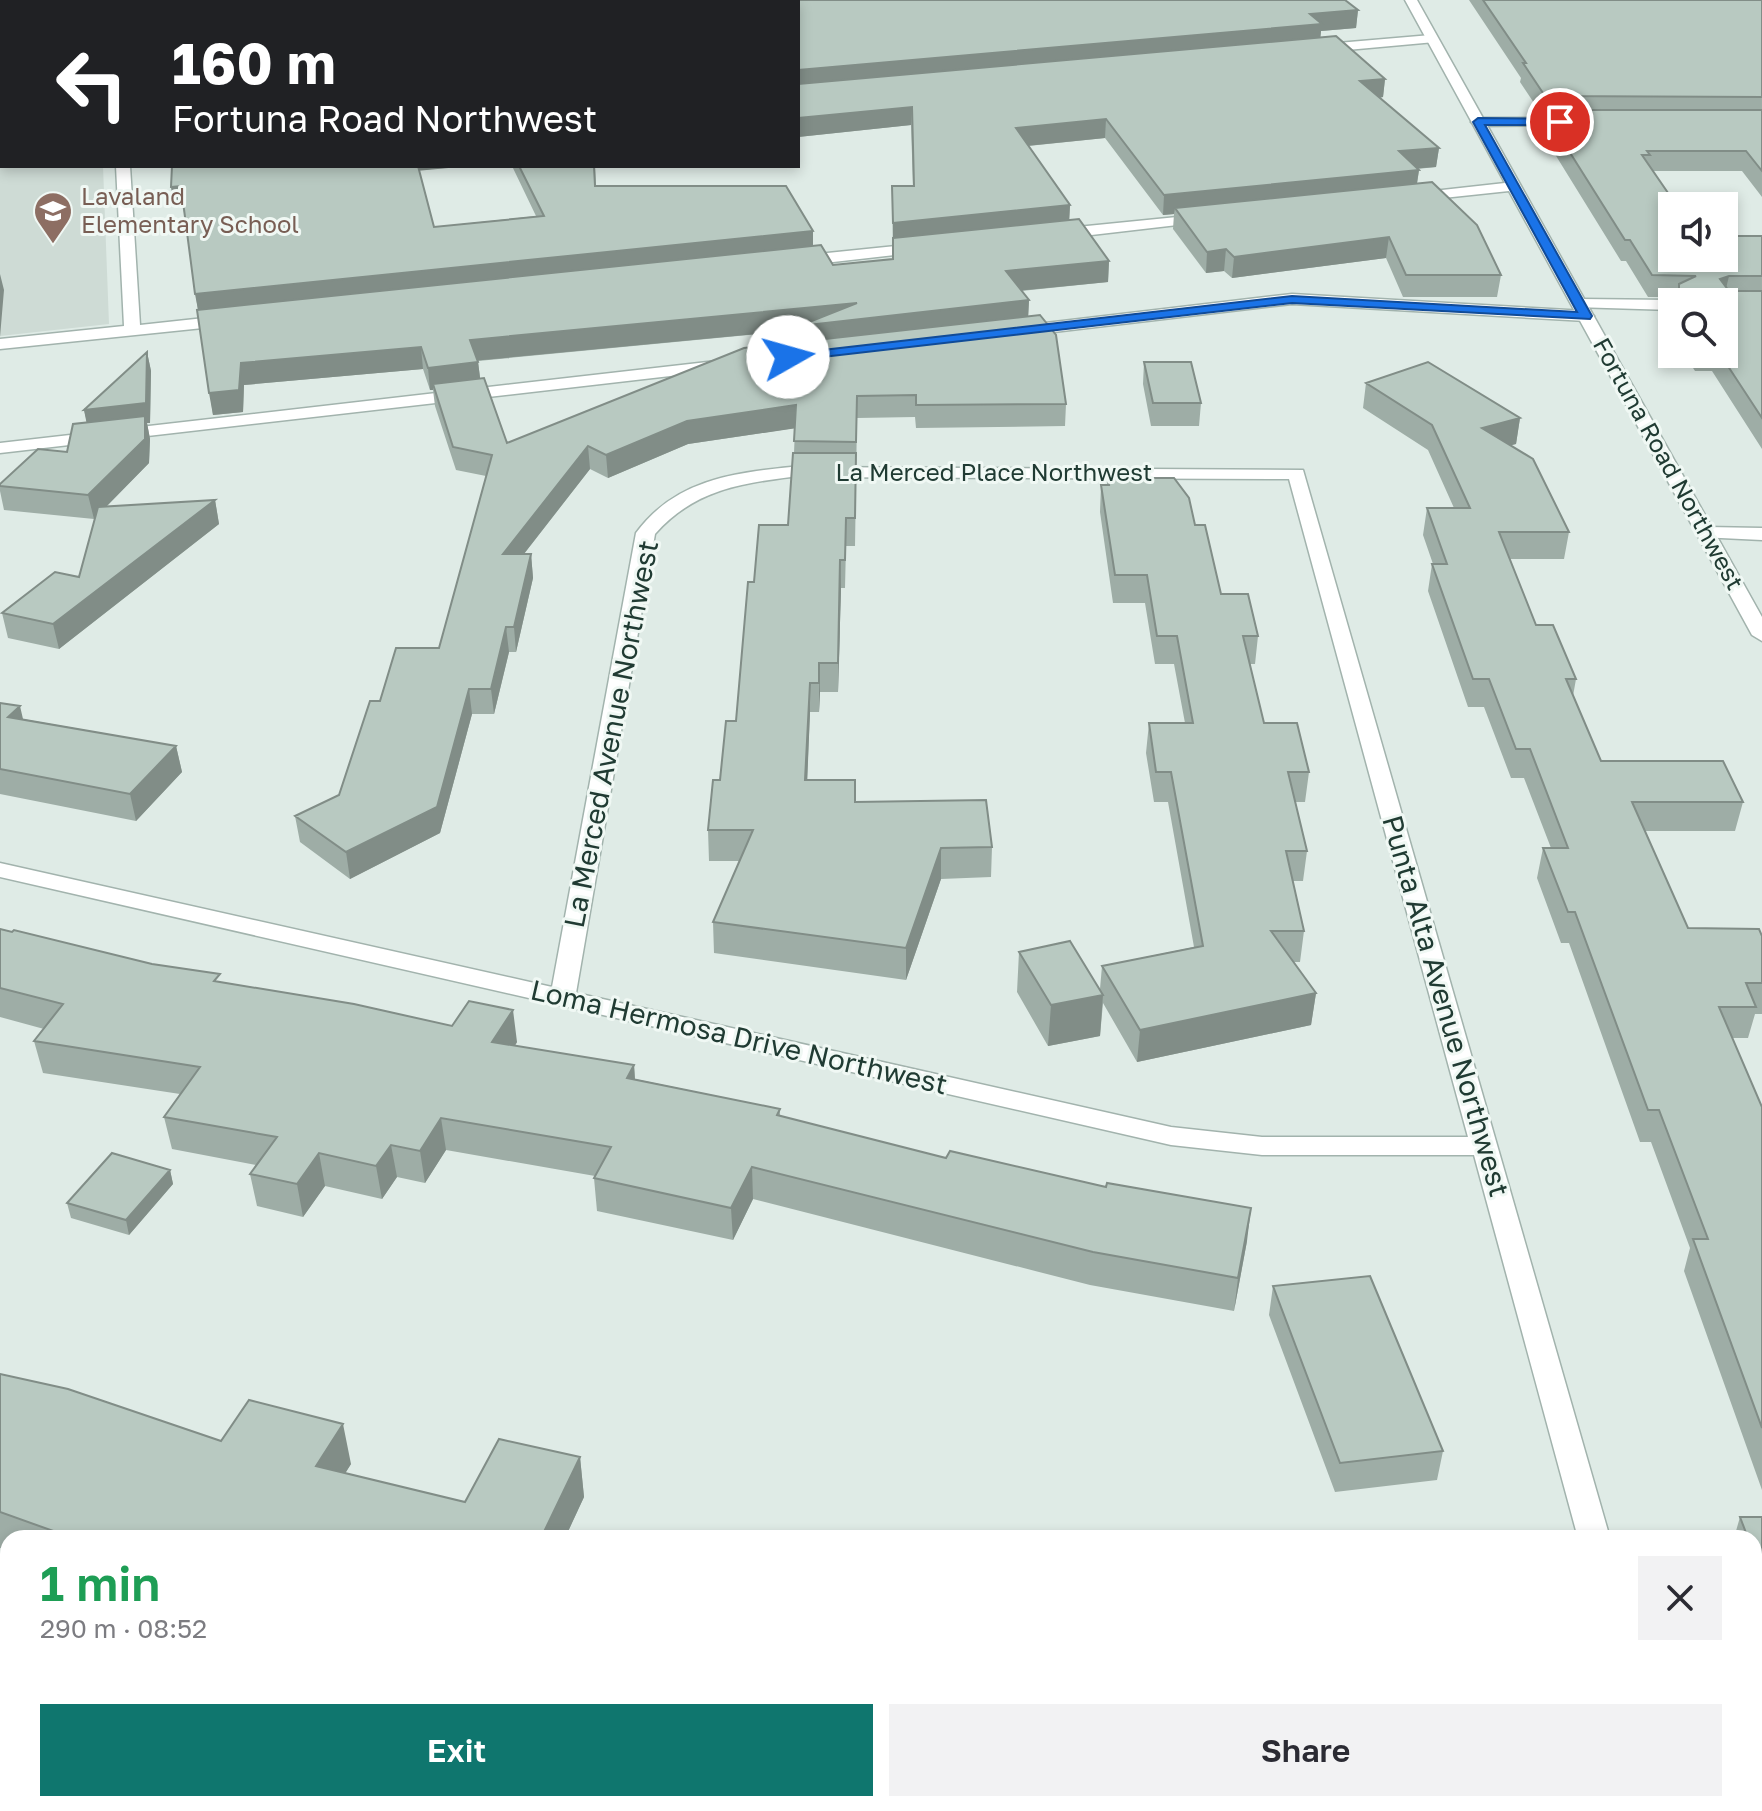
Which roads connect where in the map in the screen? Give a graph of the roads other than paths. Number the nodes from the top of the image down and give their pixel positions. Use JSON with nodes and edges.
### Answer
{"nodes":[{"id":1,"x":1411,"y":0,"type":"edge"},
{"id":2,"x":1431,"y":39,"type":"junction"},
{"id":3,"x":1294,"y":51,"type":"edge"},
{"id":4,"x":1478,"y":122,"type":"junction"},
{"id":5,"x":1594,"y":122,"type":"edge"},
{"id":6,"x":123,"y":168,"type":"edge"},
{"id":7,"x":1513,"y":186,"type":"junction"},
{"id":8,"x":1405,"y":198,"type":"edge"},
{"id":9,"x":1218,"y":217,"type":"edge"},
{"id":10,"x":1046,"y":235,"type":"edge"},
{"id":11,"x":937,"y":246,"type":"edge"},
{"id":12,"x":782,"y":263,"type":"edge"},
{"id":13,"x":1658,"y":306,"type":"edge"},
{"id":14,"x":1583,"y":310,"type":"junction"},
{"id":15,"x":255,"y":318,"type":"edge"},
{"id":16,"x":132,"y":331,"type":"junction"},
{"id":17,"x":1009,"y":332,"type":"edge"},
{"id":18,"x":0,"y":344,"type":"edge"},
{"id":19,"x":741,"y":363,"type":"edge"},
{"id":20,"x":0,"y":448,"type":"edge"},
{"id":21,"x":1297,"y":474,"type":"joint"},
{"id":22,"x":693,"y":490,"type":"joint"},
{"id":23,"x":1707,"y":533,"type":"junction"},
{"id":24,"x":1762,"y":534,"type":"edge"},
{"id":25,"x":1762,"y":635,"type":"edge"},
{"id":26,"x":0,"y":870,"type":"edge"},
{"id":27,"x":563,"y":996,"type":"junction"},
{"id":28,"x":1486,"y":1146,"type":"junction"},
{"id":29,"x":1592,"y":1530,"type":"edge"}],
"edges":[{"from":1,"to":2,"type":"street","name":"Fortuna Road Northwest"},
{"from":2,"to":3,"type":"street"},
{"from":2,"to":4,"type":"street","name":"Fortuna Road Northwest"},
{"from":4,"to":5,"type":"street"},
{"from":4,"to":7,"type":"street","name":"Fortuna Road Northwest"},
{"from":6,"to":16,"type":"street"},
{"from":7,"to":8,"type":"street"},
{"from":7,"to":14,"type":"street","name":"Fortuna Road Northwest"},
{"from":9,"to":10,"type":"street"},
{"from":11,"to":12,"type":"street"},
{"from":13,"to":14,"type":"street"},
{"from":14,"to":17,"type":"street"},
{"from":14,"to":23,"type":"street","name":"Fortuna Road Northwest"},
{"from":15,"to":16,"type":"street"},
{"from":16,"to":18,"type":"street"},
{"from":19,"to":20,"type":"street"},
{"from":21,"to":22,"type":"street","name":"La Merced Place Northwest"},
{"from":21,"to":28,"type":"street","name":"Punta Alta Avenue Northwest"},
{"from":22,"to":27,"type":"street","name":"La Merced Avenue Northwest"},
{"from":23,"to":24,"type":"street"},
{"from":23,"to":25,"type":"street","name":"Fortuna Road Northwest"},
{"from":26,"to":27,"type":"street","name":"Loma Hermosa Drive Northwest"},
{"from":27,"to":28,"type":"street","name":"Loma Hermosa Drive Northwest"},
{"from":28,"to":29,"type":"street","name":"Punta Alta Avenue Northwest"}]}
